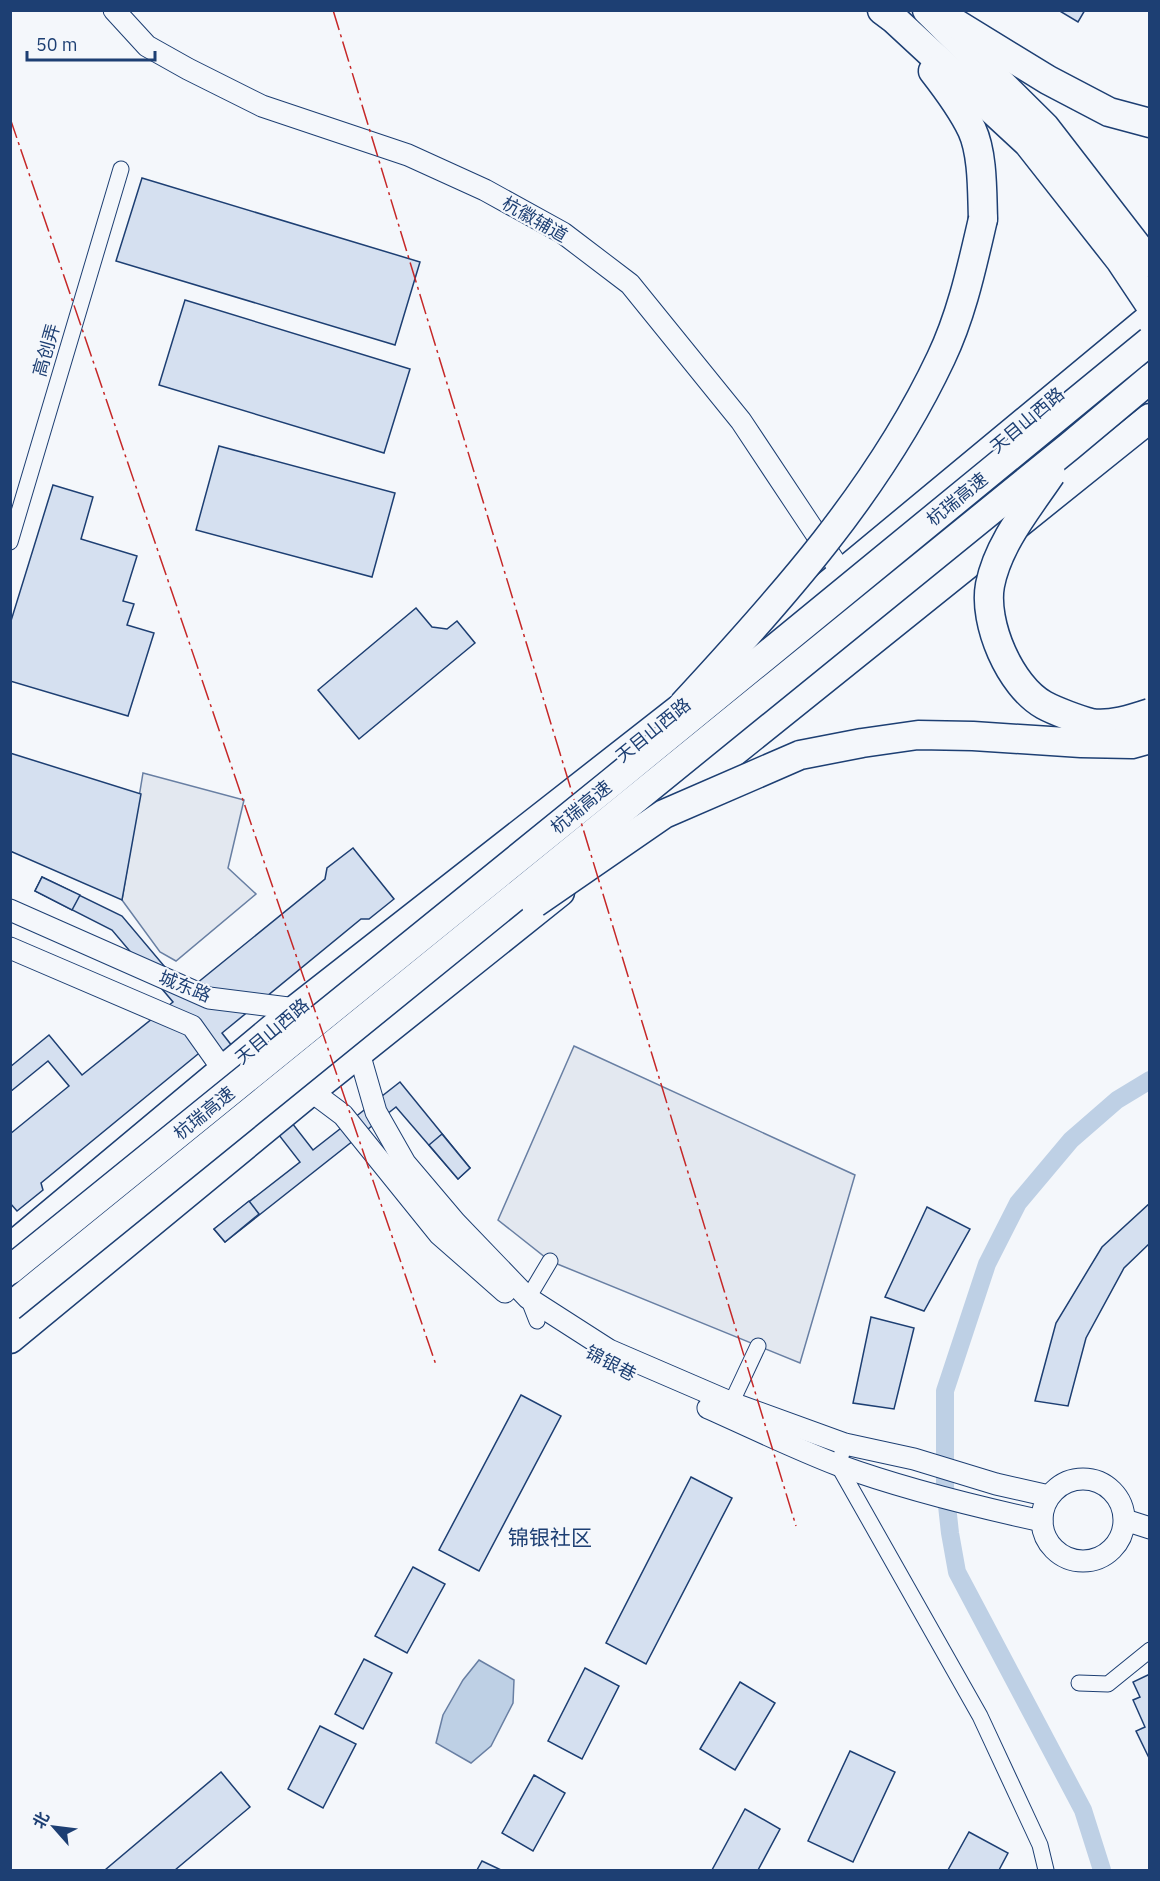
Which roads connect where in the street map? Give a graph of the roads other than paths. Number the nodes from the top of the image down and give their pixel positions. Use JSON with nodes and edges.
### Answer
{"nodes":[{"id":1,"x":114,"y":10,"type":"edge"},
{"id":2,"x":927,"y":10,"type":"edge"},
{"id":3,"x":936,"y":10,"type":"edge"},
{"id":4,"x":888,"y":14,"type":"edge"},
{"id":5,"x":1149,"y":123,"type":"edge"},
{"id":6,"x":1037,"y":135,"type":"junction"},
{"id":7,"x":122,"y":169,"type":"dead end"},
{"id":8,"x":1149,"y":263,"type":"edge"},
{"id":9,"x":1149,"y":305,"type":"edge"},
{"id":10,"x":1149,"y":318,"type":"edge"},
{"id":11,"x":1149,"y":341,"type":"edge"},
{"id":12,"x":1149,"y":379,"type":"edge"},
{"id":13,"x":1149,"y":418,"type":"edge"},
{"id":14,"x":1070,"y":446,"type":"junction"},
{"id":15,"x":10,"y":542,"type":"edge"},
{"id":16,"x":842,"y":573,"type":"junction"},
{"id":17,"x":1149,"y":713,"type":"edge"},
{"id":18,"x":1149,"y":739,"type":"edge"},
{"id":19,"x":612,"y":782,"type":"junction"},
{"id":20,"x":10,"y":910,"type":"edge"},
{"id":21,"x":10,"y":948,"type":"edge"},
{"id":22,"x":296,"y":1009,"type":"junction"},
{"id":23,"x":354,"y":1043,"type":"junction"},
{"id":24,"x":224,"y":1071,"type":"junction"},
{"id":25,"x":311,"y":1091,"type":"junction"},
{"id":26,"x":10,"y":1248,"type":"edge"},
{"id":27,"x":550,"y":1261,"type":"dead end"},
{"id":28,"x":10,"y":1270,"type":"edge"},
{"id":29,"x":528,"y":1298,"type":"junction"},
{"id":30,"x":10,"y":1307,"type":"edge"},
{"id":31,"x":537,"y":1321,"type":"junction"},
{"id":32,"x":10,"y":1339,"type":"edge"},
{"id":33,"x":758,"y":1346,"type":"dead end"},
{"id":34,"x":728,"y":1409,"type":"junction"},
{"id":35,"x":845,"y":1444,"type":"junction"},
{"id":36,"x":838,"y":1465,"type":"junction"},
{"id":37,"x":1049,"y":1496,"type":"junction"},
{"id":38,"x":1125,"y":1520,"type":"junction"},
{"id":39,"x":1042,"y":1521,"type":"junction"},
{"id":40,"x":1149,"y":1528,"type":"edge"},
{"id":41,"x":1149,"y":1650,"type":"edge"},
{"id":42,"x":1079,"y":1683,"type":"dead end"},
{"id":43,"x":1046,"y":1870,"type":"edge"}],
"edges":[{"from":1,"to":16,"type":"main road","name":"杭徽辅道"},
{"from":2,"to":6,"type":"highway"},
{"from":3,"to":5,"type":"highway"},
{"from":4,"to":6,"type":"highway"},
{"from":4,"to":19,"type":"highway","bridge":true},
{"from":6,"to":8,"type":"highway"},
{"from":6,"to":9,"type":"highway"},
{"from":7,"to":15,"type":"street","name":"高创弄"},
{"from":10,"to":16,"type":"highway","name":"天目山西路"},
{"from":11,"to":19,"type":"highway","name":"杭瑞高速","bridge":true},
{"from":12,"to":14,"type":"highway","name":"杭瑞高速","bridge":true},
{"from":13,"to":23,"type":"highway"},
{"from":14,"to":17,"type":"highway","bridge":true},
{"from":14,"to":23,"type":"highway","name":"杭瑞高速","bridge":true},
{"from":16,"to":22,"type":"highway","name":"天目山西路"},
{"from":18,"to":23,"type":"highway","bridge":true},
{"from":19,"to":28,"type":"highway","name":"杭瑞高速","bridge":true},
{"from":20,"to":22,"type":"main road","name":"城东路"},
{"from":21,"to":24,"type":"main road","name":"城东路"},
{"from":22,"to":23,"type":"main road","name":"城东路"},
{"from":22,"to":24,"type":"highway","name":"天目山西路"},
{"from":23,"to":25,"type":"highway"},
{"from":23,"to":29,"type":"main road","name":"锦银巷"},
{"from":23,"to":30,"type":"highway","name":"杭瑞高速","bridge":true},
{"from":24,"to":25,"type":"main road"},
{"from":24,"to":26,"type":"highway","name":"天目山西路"},
{"from":25,"to":31,"type":"main road","name":"锦银巷"},
{"from":25,"to":32,"type":"highway"},
{"from":27,"to":29,"type":"street"},
{"from":29,"to":31,"type":"street"},
{"from":29,"to":34,"type":"main road","name":"锦银巷"},
{"from":31,"to":34,"type":"main road","name":"锦银巷"},
{"from":33,"to":34,"type":"street"},
{"from":34,"to":35,"type":"main road","name":"锦银巷"},
{"from":34,"to":36,"type":"main road","name":"锦银巷"},
{"from":35,"to":36,"type":"street"},
{"from":35,"to":37,"type":"main road","name":"锦银巷"},
{"from":36,"to":39,"type":"main road","name":"锦银巷"},
{"from":36,"to":43,"type":"street"},
{"from":37,"to":38,"type":"main road"},
{"from":37,"to":39,"type":"main road"},
{"from":38,"to":39,"type":"main road"},
{"from":38,"to":40,"type":"main road"},
{"from":41,"to":42,"type":"street"}]}
